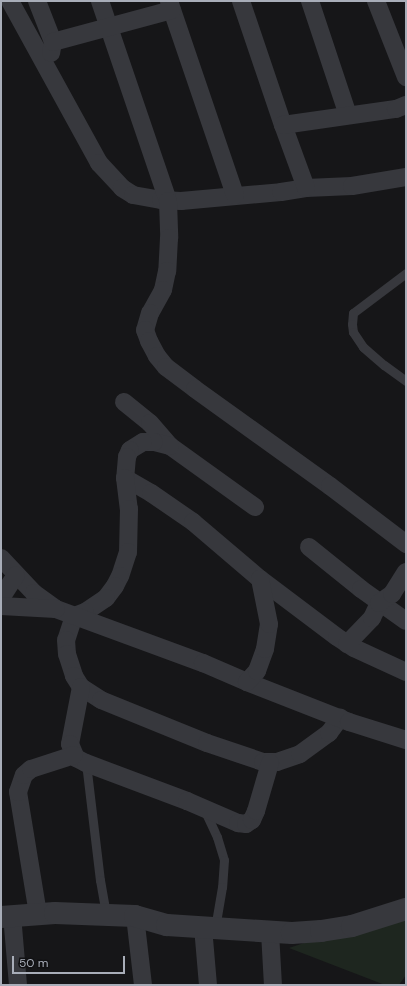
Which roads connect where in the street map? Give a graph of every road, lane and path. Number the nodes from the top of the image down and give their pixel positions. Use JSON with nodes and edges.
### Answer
{"nodes":[{"id":1,"x":10,"y":1,"type":"edge"},
{"id":2,"x":38,"y":1,"type":"edge"},
{"id":3,"x":100,"y":1,"type":"edge"},
{"id":4,"x":241,"y":1,"type":"edge"},
{"id":5,"x":310,"y":1,"type":"edge"},
{"id":6,"x":376,"y":1,"type":"edge"},
{"id":7,"x":170,"y":5,"type":"edge"},
{"id":8,"x":110,"y":28,"type":"junction"},
{"id":9,"x":53,"y":42,"type":"junction"},
{"id":10,"x":49,"y":70,"type":"junction"},
{"id":11,"x":406,"y":77,"type":"edge"},
{"id":12,"x":406,"y":105,"type":"edge"},
{"id":13,"x":348,"y":115,"type":"junction"},
{"id":14,"x":283,"y":125,"type":"junction"},
{"id":15,"x":406,"y":177,"type":"edge"},
{"id":16,"x":306,"y":188,"type":"junction"},
{"id":17,"x":235,"y":195,"type":"junction"},
{"id":18,"x":168,"y":201,"type":"junction"},
{"id":19,"x":406,"y":273,"type":"edge"},
{"id":20,"x":406,"y":381,"type":"edge"},
{"id":21,"x":124,"y":402,"type":"dead end"},
{"id":22,"x":170,"y":446,"type":"junction"},
{"id":23,"x":125,"y":478,"type":"junction"},
{"id":24,"x":255,"y":507,"type":"dead end"},
{"id":25,"x":406,"y":544,"type":"edge"},
{"id":26,"x":309,"y":547,"type":"dead end"},
{"id":27,"x":1,"y":558,"type":"edge"},
{"id":28,"x":406,"y":572,"type":"edge"},
{"id":29,"x":16,"y":575,"type":"junction"},
{"id":30,"x":260,"y":579,"type":"junction"},
{"id":31,"x":1,"y":598,"type":"edge"},
{"id":32,"x":379,"y":603,"type":"junction"},
{"id":33,"x":1,"y":606,"type":"edge"},
{"id":34,"x":56,"y":609,"type":"junction"},
{"id":35,"x":74,"y":616,"type":"junction"},
{"id":36,"x":406,"y":621,"type":"edge"},
{"id":37,"x":348,"y":644,"type":"junction"},
{"id":38,"x":406,"y":672,"type":"edge"},
{"id":39,"x":247,"y":682,"type":"junction"},
{"id":40,"x":81,"y":687,"type":"junction"},
{"id":41,"x":340,"y":718,"type":"junction"},
{"id":42,"x":406,"y":740,"type":"edge"},
{"id":43,"x":80,"y":759,"type":"junction"},
{"id":44,"x":270,"y":763,"type":"junction"},
{"id":45,"x":203,"y":808,"type":"junction"},
{"id":46,"x":406,"y":909,"type":"edge"},
{"id":47,"x":38,"y":914,"type":"junction"},
{"id":48,"x":106,"y":915,"type":"junction"},
{"id":49,"x":7,"y":916,"type":"edge"},
{"id":50,"x":135,"y":916,"type":"junction"},
{"id":51,"x":209,"y":928,"type":"junction"},
{"id":52,"x":270,"y":932,"type":"junction"},
{"id":53,"x":18,"y":985,"type":"edge"},
{"id":54,"x":141,"y":985,"type":"edge"},
{"id":55,"x":208,"y":985,"type":"edge"},
{"id":56,"x":273,"y":985,"type":"edge"}],
"edges":[{"from":1,"to":10,"type":"street"},
{"from":2,"to":9,"type":"street"},
{"from":3,"to":8,"type":"street"},
{"from":4,"to":14,"type":"street"},
{"from":5,"to":13,"type":"street"},
{"from":6,"to":11,"type":"street"},
{"from":7,"to":8,"type":"street"},
{"from":7,"to":17,"type":"street"},
{"from":8,"to":9,"type":"street"},
{"from":8,"to":18,"type":"street"},
{"from":9,"to":10,"type":"street"},
{"from":10,"to":18,"type":"street"},
{"from":12,"to":13,"type":"street"},
{"from":13,"to":14,"type":"street"},
{"from":14,"to":16,"type":"street"},
{"from":15,"to":16,"type":"street"},
{"from":16,"to":17,"type":"street"},
{"from":17,"to":18,"type":"street"},
{"from":18,"to":25,"type":"street"},
{"from":19,"to":20,"type":"lane"},
{"from":21,"to":22,"type":"street"},
{"from":22,"to":23,"type":"street"},
{"from":22,"to":24,"type":"street"},
{"from":23,"to":30,"type":"street"},
{"from":23,"to":35,"type":"street"},
{"from":26,"to":32,"type":"street"},
{"from":27,"to":29,"type":"street"},
{"from":28,"to":32,"type":"street"},
{"from":29,"to":31,"type":"street"},
{"from":29,"to":34,"type":"street"},
{"from":30,"to":37,"type":"street"},
{"from":30,"to":39,"type":"street"},
{"from":32,"to":36,"type":"street"},
{"from":32,"to":37,"type":"street"},
{"from":33,"to":34,"type":"street"},
{"from":34,"to":35,"type":"street"},
{"from":35,"to":39,"type":"street"},
{"from":35,"to":40,"type":"street"},
{"from":37,"to":38,"type":"street"},
{"from":39,"to":41,"type":"street"},
{"from":40,"to":43,"type":"street"},
{"from":40,"to":44,"type":"street"},
{"from":41,"to":42,"type":"street"},
{"from":41,"to":44,"type":"street"},
{"from":43,"to":45,"type":"street"},
{"from":43,"to":47,"type":"street"},
{"from":43,"to":48,"type":"lane"},
{"from":44,"to":45,"type":"street"},
{"from":45,"to":51,"type":"lane"},
{"from":46,"to":52,"type":"street"},
{"from":47,"to":48,"type":"street"},
{"from":47,"to":49,"type":"street"},
{"from":48,"to":50,"type":"street"},
{"from":49,"to":53,"type":"street"},
{"from":50,"to":51,"type":"street"},
{"from":50,"to":54,"type":"street"},
{"from":51,"to":52,"type":"street"},
{"from":51,"to":55,"type":"street"},
{"from":52,"to":56,"type":"street"}]}
